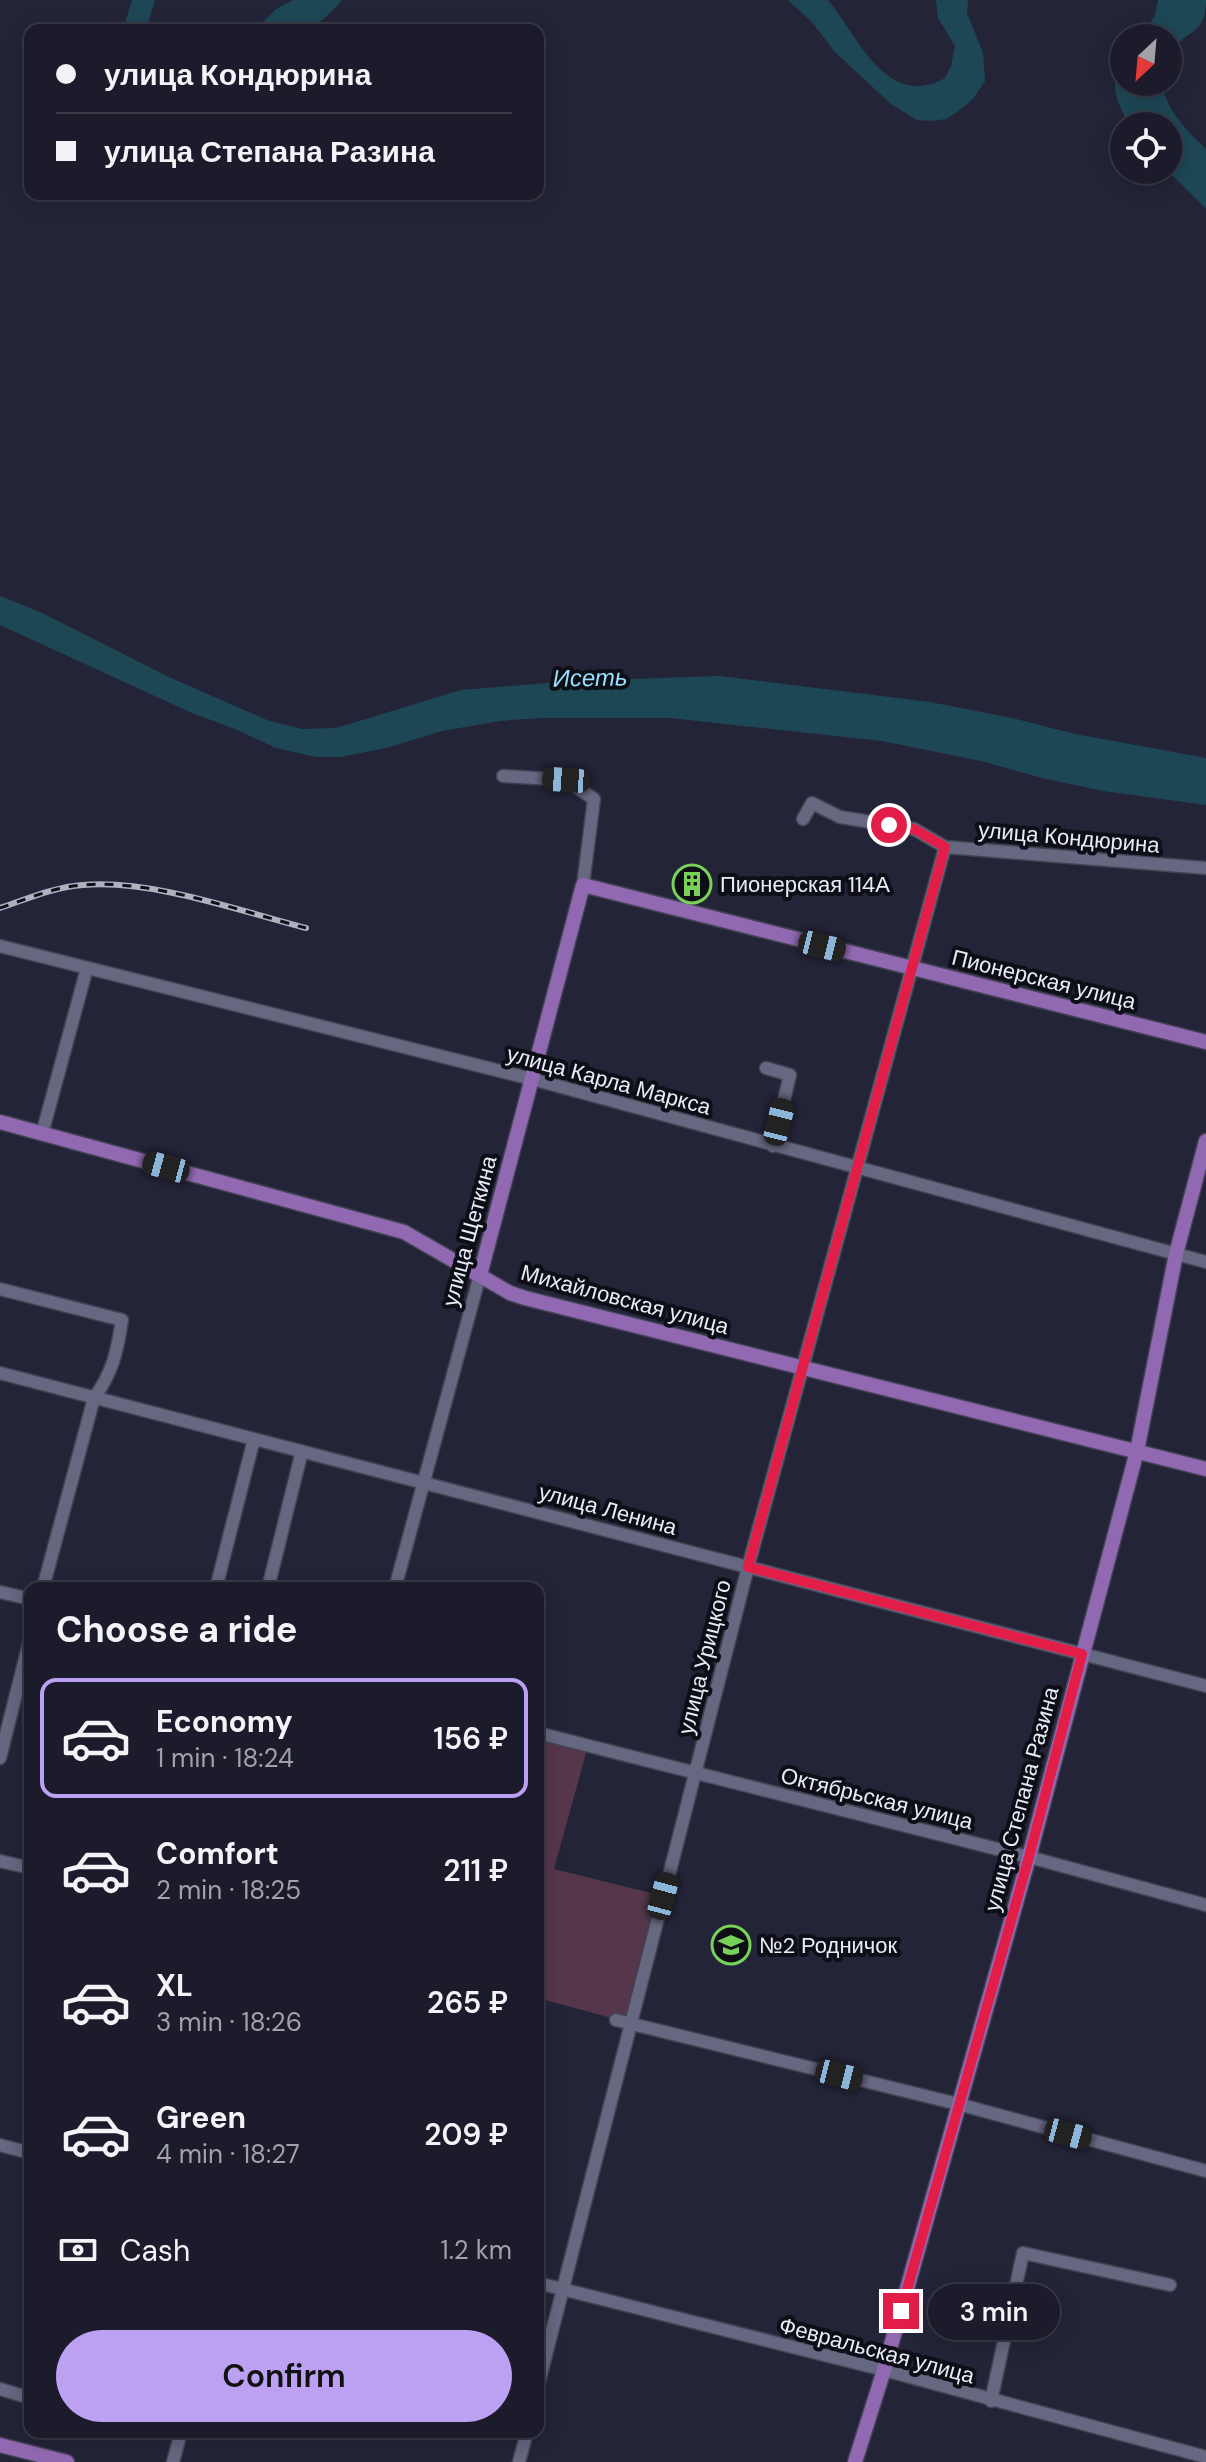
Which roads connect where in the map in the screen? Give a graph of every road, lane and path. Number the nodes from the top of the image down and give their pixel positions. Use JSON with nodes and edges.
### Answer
{"nodes":[{"id":1,"x":503,"y":776,"type":"dead end"},
{"id":2,"x":803,"y":819,"type":"dead end"},
{"id":3,"x":945,"y":847,"type":"junction"},
{"id":4,"x":1206,"y":868,"type":"edge"},
{"id":5,"x":583,"y":885,"type":"junction"},
{"id":6,"x":0,"y":946,"type":"edge"},
{"id":7,"x":87,"y":968,"type":"junction"},
{"id":8,"x":912,"y":968,"type":"junction"},
{"id":9,"x":1206,"y":1042,"type":"edge"},
{"id":10,"x":766,"y":1068,"type":"dead end"},
{"id":11,"x":532,"y":1079,"type":"junction"},
{"id":12,"x":0,"y":1122,"type":"edge"},
{"id":13,"x":42,"y":1134,"type":"junction"},
{"id":14,"x":1206,"y":1141,"type":"edge"},
{"id":15,"x":773,"y":1146,"type":"junction"},
{"id":16,"x":857,"y":1169,"type":"junction"},
{"id":17,"x":1176,"y":1254,"type":"junction"},
{"id":18,"x":1206,"y":1262,"type":"edge"},
{"id":19,"x":480,"y":1275,"type":"junction"},
{"id":20,"x":0,"y":1289,"type":"edge"},
{"id":21,"x":801,"y":1366,"type":"junction"},
{"id":22,"x":0,"y":1373,"type":"edge"},
{"id":23,"x":94,"y":1398,"type":"junction"},
{"id":24,"x":254,"y":1439,"type":"junction"},
{"id":25,"x":302,"y":1451,"type":"junction"},
{"id":26,"x":1137,"y":1451,"type":"junction"},
{"id":27,"x":1206,"y":1469,"type":"edge"},
{"id":28,"x":423,"y":1481,"type":"junction"},
{"id":29,"x":748,"y":1567,"type":"junction"},
{"id":30,"x":45,"y":1582,"type":"edge"},
{"id":31,"x":219,"y":1582,"type":"edge"},
{"id":32,"x":269,"y":1582,"type":"edge"},
{"id":33,"x":397,"y":1582,"type":"edge"},
{"id":34,"x":0,"y":1592,"type":"edge"},
{"id":35,"x":24,"y":1598,"type":"edge"},
{"id":36,"x":1082,"y":1654,"type":"junction"},
{"id":37,"x":24,"y":1663,"type":"edge"},
{"id":38,"x":1206,"y":1686,"type":"edge"},
{"id":39,"x":544,"y":1735,"type":"edge"},
{"id":40,"x":0,"y":1758,"type":"edge"},
{"id":41,"x":695,"y":1773,"type":"junction"},
{"id":42,"x":1029,"y":1857,"type":"junction"},
{"id":43,"x":0,"y":1861,"type":"edge"},
{"id":44,"x":24,"y":1867,"type":"edge"},
{"id":45,"x":1206,"y":1905,"type":"edge"},
{"id":46,"x":616,"y":2020,"type":"dead end"},
{"id":47,"x":630,"y":2023,"type":"junction"},
{"id":48,"x":958,"y":2104,"type":"junction"},
{"id":49,"x":0,"y":2145,"type":"edge"},
{"id":50,"x":24,"y":2151,"type":"edge"},
{"id":51,"x":1206,"y":2171,"type":"edge"},
{"id":52,"x":544,"y":2284,"type":"edge"},
{"id":53,"x":1170,"y":2285,"type":"dead end"},
{"id":54,"x":562,"y":2289,"type":"junction"},
{"id":55,"x":544,"y":2362,"type":"edge"},
{"id":56,"x":884,"y":2370,"type":"junction"},
{"id":57,"x":0,"y":2389,"type":"edge"},
{"id":58,"x":24,"y":2396,"type":"edge"},
{"id":59,"x":991,"y":2401,"type":"junction"},
{"id":60,"x":179,"y":2438,"type":"edge"},
{"id":61,"x":525,"y":2438,"type":"edge"},
{"id":62,"x":0,"y":2445,"type":"edge"},
{"id":63,"x":1206,"y":2457,"type":"edge"},
{"id":64,"x":67,"y":2462,"type":"edge"},
{"id":65,"x":173,"y":2462,"type":"edge"},
{"id":66,"x":519,"y":2462,"type":"edge"},
{"id":67,"x":855,"y":2462,"type":"edge"}],
"edges":[{"from":1,"to":5,"type":"street"},
{"from":2,"to":3,"type":"street","name":"улица Кондюрина"},
{"from":3,"to":4,"type":"street","name":"улица Кондюрина"},
{"from":3,"to":8,"type":"street","name":"улица Урицкого"},
{"from":5,"to":8,"type":"main road","name":"Пионерская улица"},
{"from":5,"to":11,"type":"main road","name":"улица Щеткина"},
{"from":6,"to":7,"type":"street","name":"улица Карла Маркса"},
{"from":7,"to":11,"type":"street","name":"улица Карла Маркса"},
{"from":7,"to":13,"type":"street"},
{"from":8,"to":9,"type":"main road","name":"Пионерская улица"},
{"from":8,"to":16,"type":"street","name":"улица Урицкого"},
{"from":10,"to":15,"type":"street"},
{"from":11,"to":15,"type":"street","name":"улица Карла Маркса"},
{"from":11,"to":19,"type":"main road","name":"улица Щеткина"},
{"from":12,"to":13,"type":"main road","name":"Михайловская улица"},
{"from":13,"to":19,"type":"main road","name":"Михайловская улица"},
{"from":14,"to":17,"type":"main road","name":"улица Степана Разина"},
{"from":15,"to":16,"type":"street","name":"улица Карла Маркса"},
{"from":16,"to":17,"type":"street","name":"улица Карла Маркса"},
{"from":16,"to":21,"type":"street","name":"улица Урицкого"},
{"from":17,"to":18,"type":"street","name":"улица Карла Маркса"},
{"from":17,"to":26,"type":"main road","name":"улица Степана Разина"},
{"from":19,"to":21,"type":"main road","name":"Михайловская улица"},
{"from":19,"to":28,"type":"street","name":"улица Щеткина"},
{"from":20,"to":23,"type":"street"},
{"from":21,"to":26,"type":"main road","name":"Михайловская улица"},
{"from":21,"to":29,"type":"street","name":"улица Урицкого"},
{"from":22,"to":23,"type":"street","name":"улица Ленина"},
{"from":23,"to":24,"type":"street","name":"улица Ленина"},
{"from":23,"to":30,"type":"street"},
{"from":24,"to":25,"type":"street","name":"улица Ленина"},
{"from":24,"to":31,"type":"street"},
{"from":25,"to":28,"type":"street","name":"улица Ленина"},
{"from":25,"to":32,"type":"street"},
{"from":26,"to":27,"type":"main road","name":"Михайловская улица"},
{"from":26,"to":36,"type":"main road","name":"улица Степана Разина"},
{"from":28,"to":29,"type":"street","name":"улица Ленина"},
{"from":28,"to":33,"type":"street","name":"улица Щеткина"},
{"from":29,"to":36,"type":"street","name":"улица Ленина"},
{"from":29,"to":41,"type":"street","name":"улица Урицкого"},
{"from":34,"to":35,"type":"street"},
{"from":36,"to":38,"type":"street","name":"улица Ленина"},
{"from":36,"to":42,"type":"main road","name":"улица Степана Разина"},
{"from":37,"to":40,"type":"street"},
{"from":39,"to":41,"type":"street","name":"Октябрьская улица"},
{"from":41,"to":42,"type":"street","name":"Октябрьская улица"},
{"from":41,"to":47,"type":"street","name":"улица Урицкого"},
{"from":42,"to":45,"type":"street","name":"Октябрьская улица"},
{"from":42,"to":48,"type":"main road","name":"улица Степана Разина"},
{"from":43,"to":44,"type":"street"},
{"from":46,"to":47,"type":"street"},
{"from":47,"to":48,"type":"street"},
{"from":47,"to":54,"type":"street","name":"улица Урицкого"},
{"from":48,"to":51,"type":"street"},
{"from":48,"to":56,"type":"main road","name":"улица Степана Разина"},
{"from":49,"to":50,"type":"street"},
{"from":52,"to":54,"type":"street","name":"Февральская улица"},
{"from":53,"to":59,"type":"street"},
{"from":54,"to":55,"type":"street","name":"улица Урицкого"},
{"from":54,"to":56,"type":"street","name":"Февральская улица"},
{"from":56,"to":59,"type":"street","name":"Февральская улица"},
{"from":56,"to":67,"type":"main road","name":"улица Степана Разина"},
{"from":57,"to":58,"type":"street"},
{"from":59,"to":63,"type":"street","name":"Февральская улица"},
{"from":60,"to":65,"type":"street"},
{"from":61,"to":66,"type":"street"},
{"from":62,"to":64,"type":"main road"}]}
